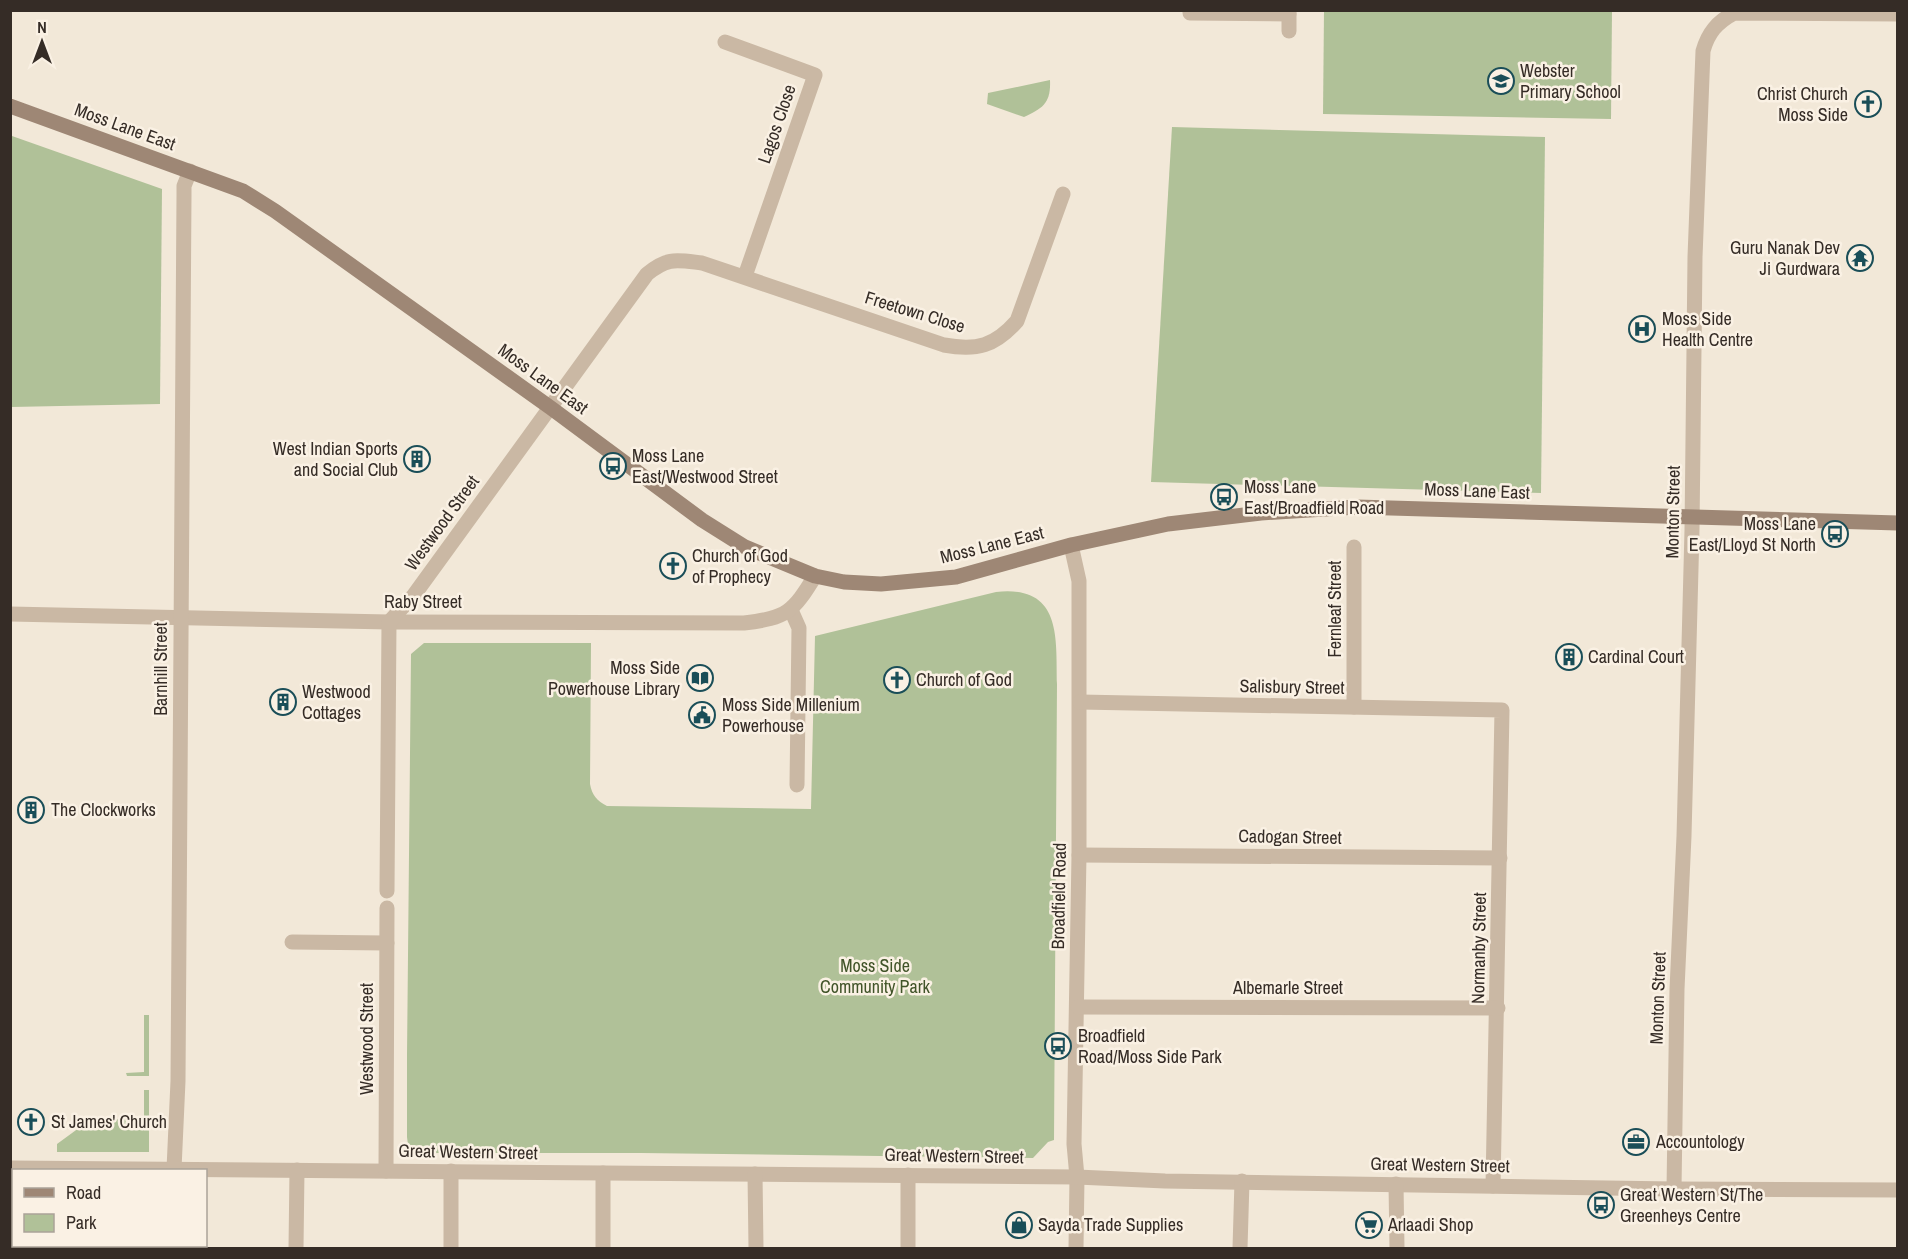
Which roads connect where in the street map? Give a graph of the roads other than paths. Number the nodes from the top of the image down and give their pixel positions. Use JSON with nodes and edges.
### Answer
{"nodes":[{"id":1,"x":1190,"y":10,"type":"edge"},
{"id":2,"x":1289,"y":12,"type":"edge"},
{"id":3,"x":1898,"y":14,"type":"edge"},
{"id":4,"x":1289,"y":31,"type":"dead end"},
{"id":5,"x":725,"y":42,"type":"dead end"},
{"id":6,"x":10,"y":106,"type":"edge"},
{"id":7,"x":190,"y":171,"type":"junction"},
{"id":8,"x":1063,"y":194,"type":"dead end"},
{"id":9,"x":702,"y":263,"type":"joint"},
{"id":10,"x":745,"y":276,"type":"junction"},
{"id":11,"x":551,"y":408,"type":"junction"},
{"id":12,"x":1692,"y":517,"type":"junction"},
{"id":13,"x":1898,"y":523,"type":"edge"},
{"id":14,"x":1071,"y":545,"type":"junction"},
{"id":15,"x":1354,"y":547,"type":"dead end"},
{"id":16,"x":815,"y":576,"type":"junction"},
{"id":17,"x":791,"y":610,"type":"junction"},
{"id":18,"x":10,"y":614,"type":"edge"},
{"id":19,"x":181,"y":618,"type":"junction"},
{"id":20,"x":389,"y":622,"type":"junction"},
{"id":21,"x":1080,"y":702,"type":"junction"},
{"id":22,"x":1354,"y":707,"type":"junction"},
{"id":23,"x":1502,"y":710,"type":"joint"},
{"id":24,"x":797,"y":785,"type":"dead end"},
{"id":25,"x":1079,"y":855,"type":"junction"},
{"id":26,"x":1500,"y":858,"type":"junction"},
{"id":27,"x":387,"y":891,"type":"dead end"},
{"id":28,"x":387,"y":908,"type":"dead end"},
{"id":29,"x":292,"y":942,"type":"dead end"},
{"id":30,"x":387,"y":943,"type":"junction"},
{"id":31,"x":1078,"y":1007,"type":"junction"},
{"id":32,"x":1498,"y":1008,"type":"junction"},
{"id":33,"x":10,"y":1168,"type":"edge"},
{"id":34,"x":145,"y":1169,"type":"edge"},
{"id":35,"x":174,"y":1169,"type":"joint"},
{"id":36,"x":207,"y":1169,"type":"edge"},
{"id":37,"x":297,"y":1170,"type":"junction"},
{"id":38,"x":386,"y":1171,"type":"junction"},
{"id":39,"x":452,"y":1171,"type":"junction"},
{"id":40,"x":603,"y":1173,"type":"junction"},
{"id":41,"x":755,"y":1174,"type":"junction"},
{"id":42,"x":908,"y":1175,"type":"junction"},
{"id":43,"x":1077,"y":1177,"type":"junction"},
{"id":44,"x":1242,"y":1181,"type":"junction"},
{"id":45,"x":1396,"y":1184,"type":"junction"},
{"id":46,"x":1493,"y":1186,"type":"junction"},
{"id":47,"x":1674,"y":1189,"type":"junction"},
{"id":48,"x":1898,"y":1191,"type":"edge"},
{"id":49,"x":296,"y":1248,"type":"edge"},
{"id":50,"x":450,"y":1248,"type":"edge"},
{"id":51,"x":603,"y":1248,"type":"edge"},
{"id":52,"x":756,"y":1248,"type":"edge"},
{"id":53,"x":908,"y":1248,"type":"edge"},
{"id":54,"x":1076,"y":1248,"type":"edge"},
{"id":55,"x":1240,"y":1248,"type":"edge"},
{"id":56,"x":1397,"y":1248,"type":"edge"}],
"edges":[{"from":1,"to":2,"type":"street"},
{"from":2,"to":4,"type":"street"},
{"from":3,"to":12,"type":"street","name":"Monton Street"},
{"from":5,"to":10,"type":"street","name":"Lagos Close"},
{"from":6,"to":7,"type":"main road","name":"Moss Lane East"},
{"from":7,"to":11,"type":"main road","name":"Moss Lane East"},
{"from":7,"to":19,"type":"street","name":"Barnhill Street"},
{"from":8,"to":10,"type":"street","name":"Freetown Close"},
{"from":9,"to":10,"type":"street","name":"Freetown Close"},
{"from":9,"to":11,"type":"street","name":"Westwood Street"},
{"from":11,"to":16,"type":"main road","name":"Moss Lane East"},
{"from":11,"to":20,"type":"street","name":"Westwood Street"},
{"from":12,"to":13,"type":"main road","name":"Moss Lane East"},
{"from":12,"to":14,"type":"main road","name":"Moss Lane East"},
{"from":12,"to":47,"type":"street","name":"Monton Street"},
{"from":14,"to":16,"type":"main road","name":"Moss Lane East"},
{"from":14,"to":21,"type":"street","name":"Broadfield Road"},
{"from":15,"to":22,"type":"street","name":"Fernleaf Street"},
{"from":16,"to":17,"type":"street"},
{"from":17,"to":20,"type":"street","name":"Raby Street"},
{"from":17,"to":24,"type":"street"},
{"from":18,"to":19,"type":"street","name":"Raby Street"},
{"from":19,"to":20,"type":"street","name":"Raby Street"},
{"from":19,"to":35,"type":"street","name":"Barnhill Street"},
{"from":20,"to":27,"type":"street"},
{"from":21,"to":22,"type":"street","name":"Salisbury Street"},
{"from":21,"to":25,"type":"street","name":"Broadfield Road"},
{"from":22,"to":23,"type":"street","name":"Salisbury Street"},
{"from":23,"to":26,"type":"street","name":"Normanby Street"},
{"from":25,"to":26,"type":"street","name":"Cadogan Street"},
{"from":25,"to":31,"type":"street","name":"Broadfield Road"},
{"from":26,"to":32,"type":"street","name":"Normanby Street"},
{"from":28,"to":30,"type":"street","name":"Westwood Street"},
{"from":29,"to":30,"type":"street"},
{"from":30,"to":38,"type":"street","name":"Westwood Street"},
{"from":31,"to":32,"type":"street","name":"Albemarle Street"},
{"from":31,"to":43,"type":"street","name":"Broadfield Road"},
{"from":32,"to":46,"type":"street","name":"Normanby Street"},
{"from":33,"to":34,"type":"street","name":"Great Western Street"},
{"from":34,"to":35,"type":"street","name":"Great Western Street"},
{"from":36,"to":37,"type":"street","name":"Great Western Street"},
{"from":37,"to":38,"type":"street","name":"Great Western Street"},
{"from":37,"to":49,"type":"street"},
{"from":38,"to":39,"type":"street","name":"Great Western Street"},
{"from":39,"to":40,"type":"street","name":"Great Western Street"},
{"from":39,"to":50,"type":"street"},
{"from":40,"to":41,"type":"street","name":"Great Western Street"},
{"from":40,"to":51,"type":"street"},
{"from":41,"to":42,"type":"street","name":"Great Western Street"},
{"from":41,"to":52,"type":"street"},
{"from":42,"to":43,"type":"street","name":"Great Western Street"},
{"from":42,"to":53,"type":"street"},
{"from":43,"to":44,"type":"street","name":"Great Western Street"},
{"from":43,"to":54,"type":"street","name":"Broadfield Road"},
{"from":44,"to":45,"type":"street","name":"Great Western Street"},
{"from":44,"to":55,"type":"street"},
{"from":45,"to":46,"type":"street","name":"Great Western Street"},
{"from":45,"to":56,"type":"street"},
{"from":46,"to":47,"type":"street","name":"Great Western Street"},
{"from":47,"to":48,"type":"street","name":"Great Western Street"}]}
